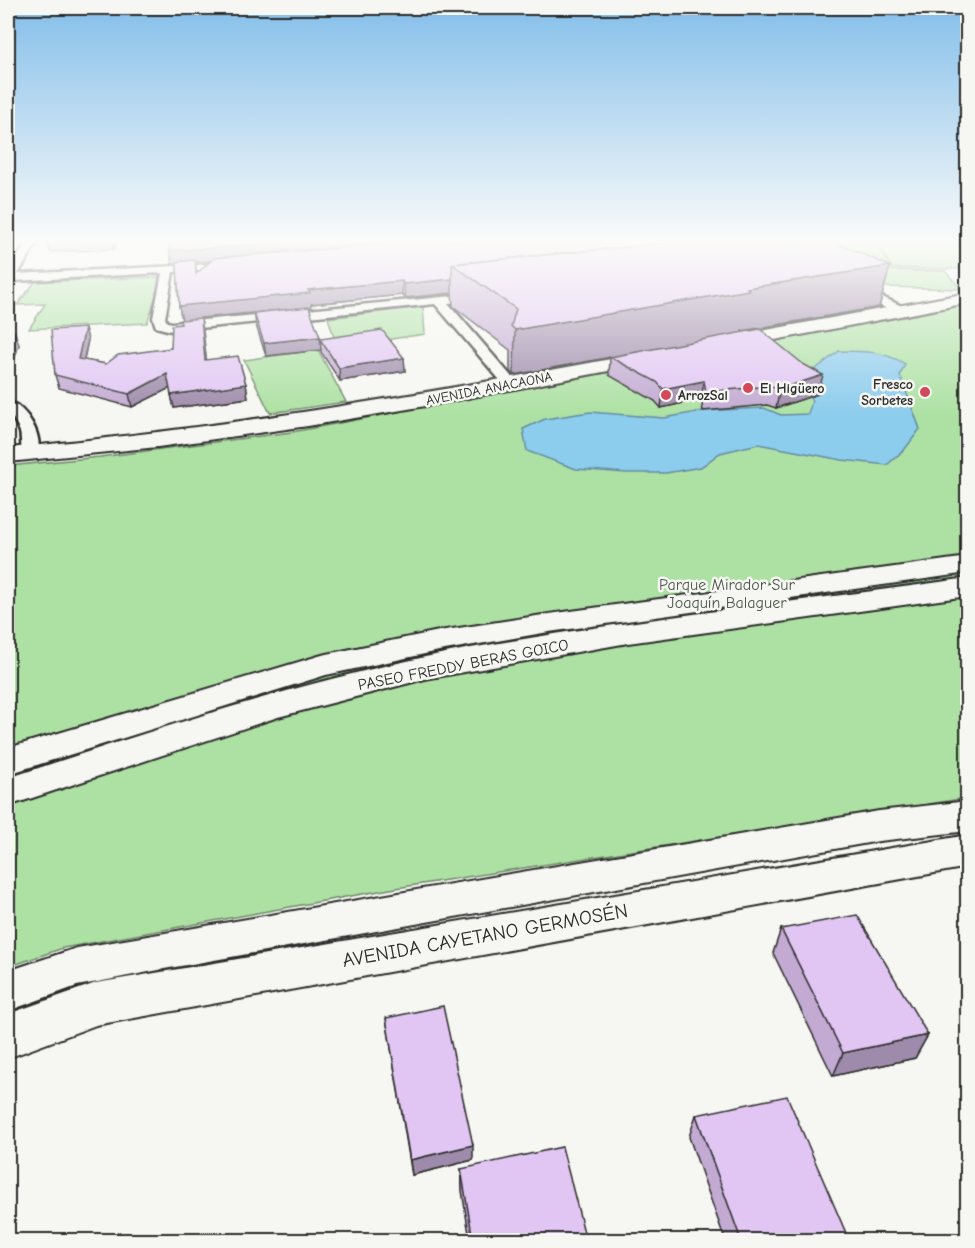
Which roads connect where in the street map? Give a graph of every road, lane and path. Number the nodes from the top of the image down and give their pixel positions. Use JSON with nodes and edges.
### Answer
{"nodes":[{"id":1,"x":163,"y":299,"type":"edge"},
{"id":2,"x":454,"y":299,"type":"edge"},
{"id":3,"x":878,"y":299,"type":"edge"},
{"id":4,"x":961,"y":299,"type":"edge"},
{"id":5,"x":439,"y":301,"type":"junction"},
{"id":6,"x":900,"y":310,"type":"junction"},
{"id":7,"x":708,"y":346,"type":"edge"},
{"id":8,"x":673,"y":353,"type":"edge"},
{"id":9,"x":510,"y":383,"type":"junction"},
{"id":10,"x":8,"y":406,"type":"edge"},
{"id":11,"x":30,"y":453,"type":"junction"},
{"id":12,"x":8,"y":455,"type":"edge"},
{"id":13,"x":968,"y":565,"type":"edge"},
{"id":14,"x":968,"y":587,"type":"edge"},
{"id":15,"x":8,"y":761,"type":"edge"},
{"id":16,"x":8,"y":792,"type":"edge"},
{"id":17,"x":968,"y":816,"type":"edge"},
{"id":18,"x":968,"y":851,"type":"edge"},
{"id":19,"x":8,"y":991,"type":"edge"},
{"id":20,"x":8,"y":1036,"type":"edge"}],
"edges":[{"from":1,"to":5,"type":"street"},
{"from":2,"to":5,"type":"street"},
{"from":3,"to":6,"type":"street"},
{"from":4,"to":6,"type":"street"},
{"from":5,"to":9,"type":"street"},
{"from":6,"to":7,"type":"street"},
{"from":8,"to":9,"type":"street","name":"AVENIDA ANACAONA"},
{"from":9,"to":11,"type":"street","name":"AVENIDA ANACAONA"},
{"from":10,"to":11,"type":"street"},
{"from":11,"to":12,"type":"street","name":"AVENIDA ANACAONA"},
{"from":13,"to":15,"type":"street","name":"PASEO FREDDY BERAS GOICO"},
{"from":14,"to":16,"type":"street","name":"PASEO FREDDY BERAS GOICO"},
{"from":17,"to":19,"type":"street"},
{"from":18,"to":20,"type":"street","name":"AVENIDA CAYETANO GERMOSÉN"}]}
